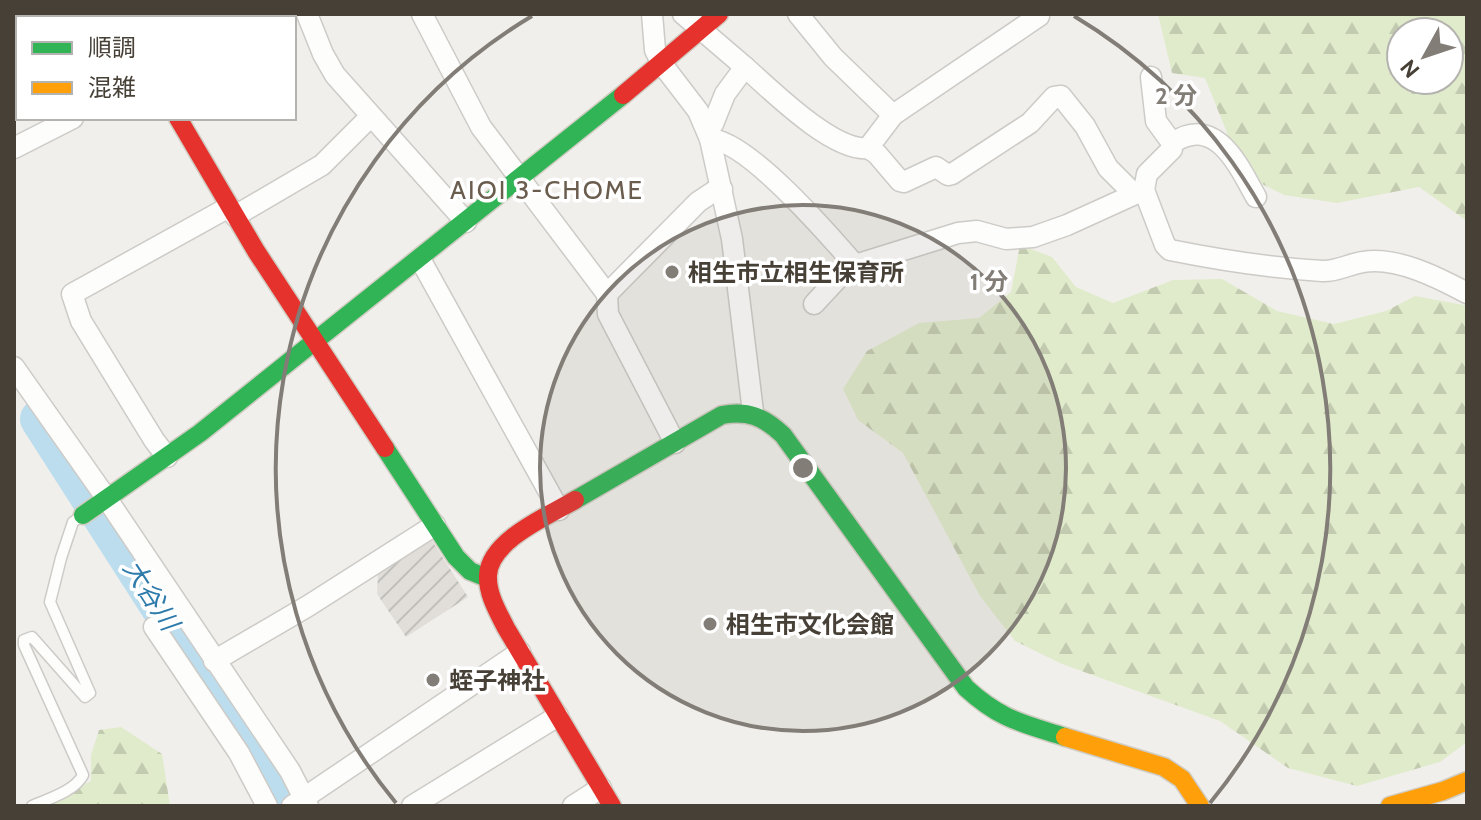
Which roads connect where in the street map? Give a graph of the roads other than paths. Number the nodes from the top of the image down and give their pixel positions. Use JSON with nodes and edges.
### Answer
{"nodes":[{"id":1,"x":307,"y":14,"type":"edge"},
{"id":2,"x":422,"y":14,"type":"edge"},
{"id":3,"x":652,"y":14,"type":"edge"},
{"id":4,"x":683,"y":14,"type":"edge"},
{"id":5,"x":719,"y":14,"type":"edge"},
{"id":6,"x":798,"y":14,"type":"edge"},
{"id":7,"x":1040,"y":15,"type":"edge"},
{"id":8,"x":701,"y":30,"type":"junction"},
{"id":9,"x":662,"y":64,"type":"junction"},
{"id":10,"x":745,"y":67,"type":"junction"},
{"id":11,"x":1151,"y":77,"type":"dead end"},
{"id":12,"x":893,"y":115,"type":"junction"},
{"id":13,"x":370,"y":117,"type":"junction"},
{"id":14,"x":69,"y":120,"type":"edge"},
{"id":15,"x":179,"y":120,"type":"edge"},
{"id":16,"x":708,"y":133,"type":"junction"},
{"id":17,"x":1172,"y":143,"type":"junction"},
{"id":18,"x":14,"y":148,"type":"edge"},
{"id":19,"x":868,"y":148,"type":"junction"},
{"id":20,"x":519,"y":178,"type":"junction"},
{"id":21,"x":722,"y":189,"type":"junction"},
{"id":22,"x":1139,"y":192,"type":"junction"},
{"id":23,"x":1256,"y":197,"type":"dead end"},
{"id":24,"x":232,"y":212,"type":"junction"},
{"id":25,"x":466,"y":222,"type":"junction"},
{"id":26,"x":420,"y":259,"type":"junction"},
{"id":27,"x":855,"y":265,"type":"junction"},
{"id":28,"x":1467,"y":293,"type":"edge"},
{"id":29,"x":607,"y":294,"type":"junction"},
{"id":30,"x":814,"y":304,"type":"dead end"},
{"id":31,"x":314,"y":340,"type":"junction"},
{"id":32,"x":14,"y":367,"type":"edge"},
{"id":33,"x":753,"y":412,"type":"junction"},
{"id":34,"x":675,"y":443,"type":"junction"},
{"id":35,"x":167,"y":457,"type":"junction"},
{"id":36,"x":104,"y":500,"type":"junction"},
{"id":37,"x":559,"y":510,"type":"junction"},
{"id":38,"x":83,"y":515,"type":"joint"},
{"id":39,"x":435,"y":525,"type":"junction"},
{"id":40,"x":487,"y":578,"type":"junction"},
{"id":41,"x":154,"y":627,"type":"dead end"},
{"id":42,"x":520,"y":652,"type":"junction"},
{"id":43,"x":214,"y":661,"type":"junction"},
{"id":44,"x":558,"y":716,"type":"junction"},
{"id":45,"x":1467,"y":781,"type":"edge"},
{"id":46,"x":601,"y":788,"type":"junction"},
{"id":47,"x":300,"y":802,"type":"edge"},
{"id":48,"x":32,"y":806,"type":"edge"},
{"id":49,"x":267,"y":806,"type":"edge"},
{"id":50,"x":412,"y":806,"type":"edge"},
{"id":51,"x":573,"y":806,"type":"edge"},
{"id":52,"x":612,"y":806,"type":"edge"},
{"id":53,"x":1200,"y":806,"type":"edge"},
{"id":54,"x":1390,"y":806,"type":"edge"}],
"edges":[{"from":1,"to":13,"type":"street"},
{"from":2,"to":20,"type":"street"},
{"from":3,"to":9,"type":"street"},
{"from":4,"to":8,"type":"street"},
{"from":5,"to":8,"type":"main road"},
{"from":6,"to":12,"type":"street"},
{"from":7,"to":12,"type":"street"},
{"from":8,"to":9,"type":"main road"},
{"from":8,"to":10,"type":"street"},
{"from":9,"to":16,"type":"street"},
{"from":9,"to":20,"type":"main road"},
{"from":10,"to":16,"type":"street"},
{"from":10,"to":19,"type":"street"},
{"from":11,"to":17,"type":"street"},
{"from":12,"to":19,"type":"street"},
{"from":13,"to":24,"type":"street"},
{"from":13,"to":25,"type":"street"},
{"from":14,"to":18,"type":"street"},
{"from":15,"to":24,"type":"main road"},
{"from":16,"to":21,"type":"street"},
{"from":16,"to":27,"type":"street"},
{"from":17,"to":22,"type":"street"},
{"from":17,"to":23,"type":"street"},
{"from":19,"to":22,"type":"street"},
{"from":20,"to":25,"type":"main road"},
{"from":20,"to":29,"type":"street"},
{"from":21,"to":29,"type":"street"},
{"from":21,"to":33,"type":"street"},
{"from":22,"to":27,"type":"street"},
{"from":22,"to":28,"type":"street"},
{"from":24,"to":31,"type":"main road"},
{"from":24,"to":35,"type":"street"},
{"from":25,"to":26,"type":"main road"},
{"from":26,"to":31,"type":"main road"},
{"from":26,"to":37,"type":"street"},
{"from":27,"to":30,"type":"street"},
{"from":29,"to":34,"type":"street"},
{"from":31,"to":35,"type":"main road"},
{"from":31,"to":39,"type":"main road"},
{"from":32,"to":36,"type":"street"},
{"from":33,"to":34,"type":"main road"},
{"from":33,"to":53,"type":"main road"},
{"from":34,"to":37,"type":"main road"},
{"from":35,"to":36,"type":"main road"},
{"from":36,"to":38,"type":"main road"},
{"from":36,"to":43,"type":"street"},
{"from":37,"to":40,"type":"main road"},
{"from":38,"to":48,"type":"lane"},
{"from":39,"to":40,"type":"main road"},
{"from":39,"to":43,"type":"street"},
{"from":40,"to":42,"type":"main road"},
{"from":41,"to":49,"type":"street"},
{"from":42,"to":44,"type":"main road"},
{"from":42,"to":47,"type":"street"},
{"from":43,"to":47,"type":"street"},
{"from":44,"to":46,"type":"main road"},
{"from":44,"to":50,"type":"street"},
{"from":45,"to":54,"type":"main road"},
{"from":46,"to":51,"type":"street"},
{"from":46,"to":52,"type":"main road"}]}
